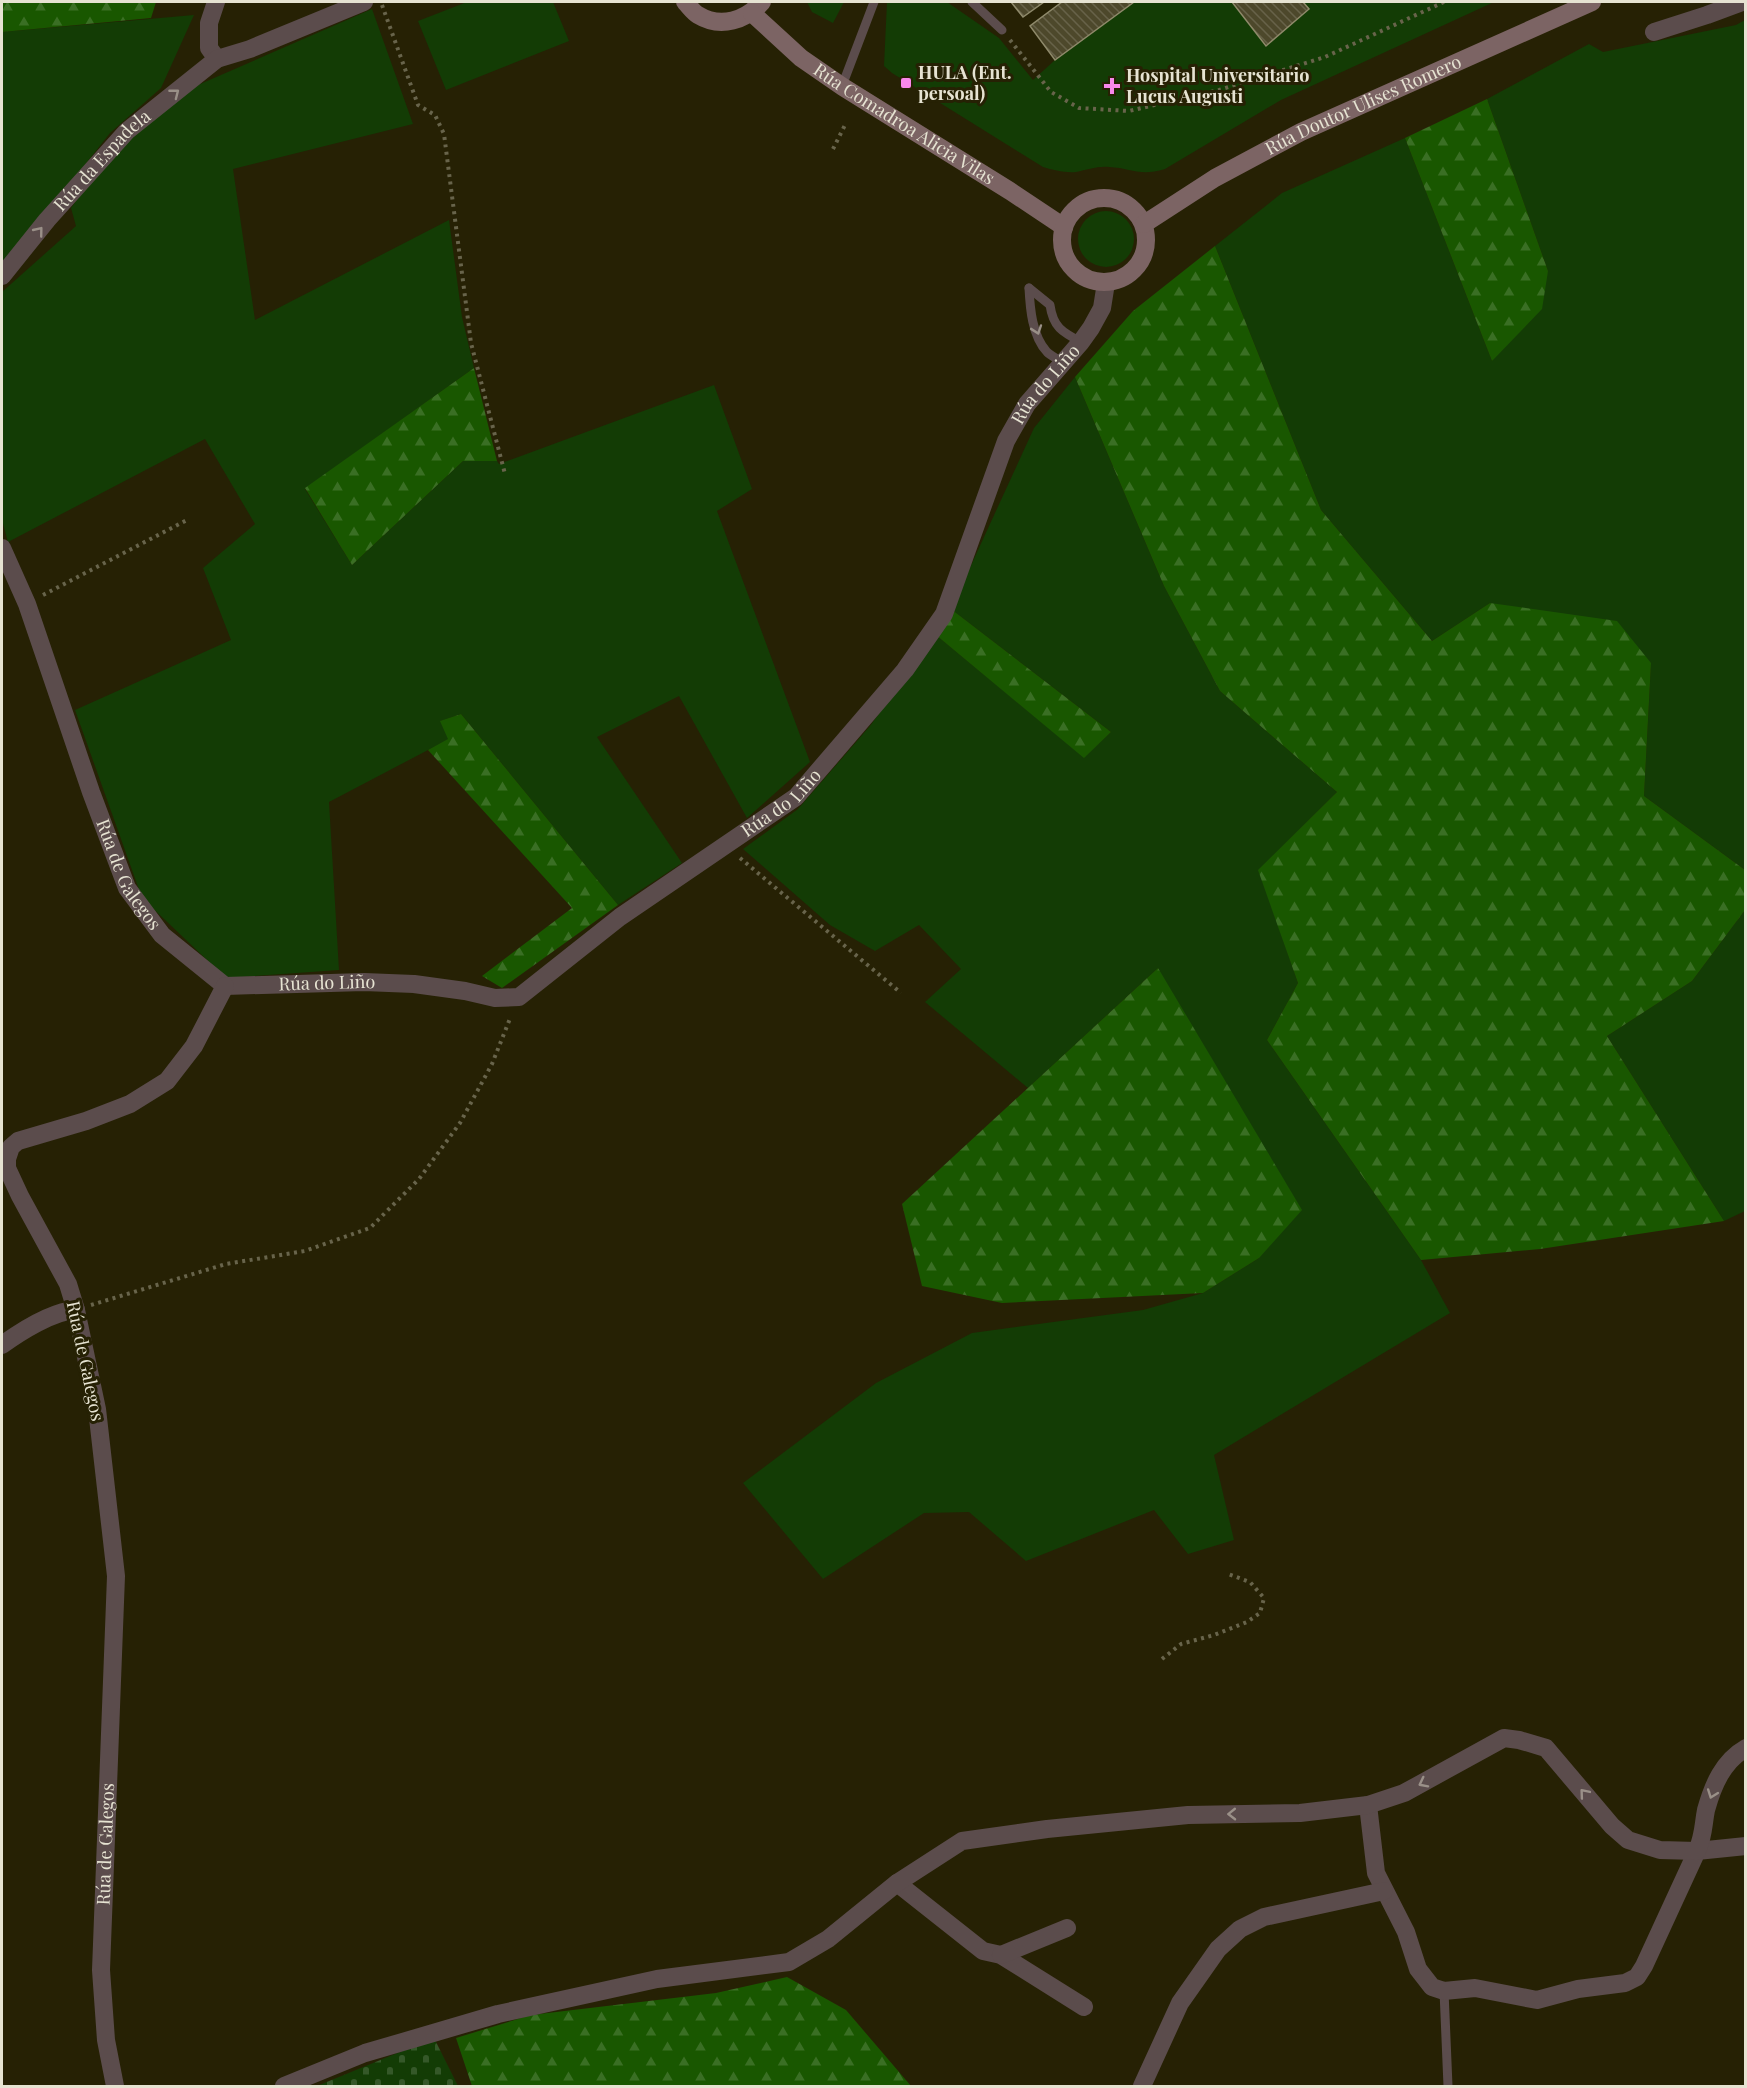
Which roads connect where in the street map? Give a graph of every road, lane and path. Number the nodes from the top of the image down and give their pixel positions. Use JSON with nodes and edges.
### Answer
{"nodes":[{"id":1,"x":216,"y":2,"type":"edge"},
{"id":2,"x":364,"y":2,"type":"edge"},
{"id":3,"x":381,"y":2,"type":"edge"},
{"id":4,"x":685,"y":2,"type":"edge"},
{"id":5,"x":874,"y":2,"type":"edge"},
{"id":6,"x":972,"y":2,"type":"edge"},
{"id":7,"x":1444,"y":2,"type":"edge"},
{"id":8,"x":1592,"y":2,"type":"edge"},
{"id":9,"x":1742,"y":2,"type":"edge"},
{"id":10,"x":757,"y":7,"type":"edge"},
{"id":11,"x":1002,"y":30,"type":"joint"},
{"id":12,"x":1654,"y":32,"type":"dead end"},
{"id":13,"x":217,"y":59,"type":"junction"},
{"id":14,"x":842,"y":86,"type":"junction"},
{"id":15,"x":846,"y":123,"type":"dead end"},
{"id":16,"x":833,"y":149,"type":"dead end"},
{"id":17,"x":1144,"y":224,"type":"junction"},
{"id":18,"x":1064,"y":226,"type":"junction"},
{"id":19,"x":2,"y":276,"type":"edge"},
{"id":20,"x":1106,"y":283,"type":"junction"},
{"id":21,"x":1081,"y":342,"type":"junction"},
{"id":22,"x":1063,"y":363,"type":"junction"},
{"id":23,"x":505,"y":474,"type":"dead end"},
{"id":24,"x":187,"y":520,"type":"dead end"},
{"id":25,"x":2,"y":548,"type":"edge"},
{"id":26,"x":27,"y":604,"type":"junction"},
{"id":27,"x":730,"y":842,"type":"junction"},
{"id":28,"x":225,"y":986,"type":"junction"},
{"id":29,"x":902,"y":993,"type":"dead end"},
{"id":30,"x":519,"y":997,"type":"junction"},
{"id":31,"x":76,"y":1310,"type":"junction"},
{"id":32,"x":2,"y":1346,"type":"edge"},
{"id":33,"x":1228,"y":1574,"type":"dead end"},
{"id":34,"x":1162,"y":1659,"type":"dead end"},
{"id":35,"x":1746,"y":1748,"type":"edge"},
{"id":36,"x":1368,"y":1805,"type":"junction"},
{"id":37,"x":1746,"y":1846,"type":"edge"},
{"id":38,"x":1697,"y":1851,"type":"junction"},
{"id":39,"x":897,"y":1883,"type":"junction"},
{"id":40,"x":1384,"y":1891,"type":"junction"},
{"id":41,"x":1067,"y":1928,"type":"dead end"},
{"id":42,"x":1001,"y":1955,"type":"junction"},
{"id":43,"x":1444,"y":1991,"type":"junction"},
{"id":44,"x":1084,"y":2007,"type":"dead end"},
{"id":45,"x":115,"y":2086,"type":"edge"},
{"id":46,"x":284,"y":2086,"type":"edge"},
{"id":47,"x":1142,"y":2086,"type":"edge"},
{"id":48,"x":1448,"y":2086,"type":"edge"}],
"edges":[{"from":1,"to":13,"type":"street"},
{"from":2,"to":13,"type":"street","name":"Rúa da Espadela"},
{"from":3,"to":23,"type":"path"},
{"from":4,"to":10,"type":"street"},
{"from":5,"to":14,"type":"lane"},
{"from":6,"to":11,"type":"lane"},
{"from":7,"to":11,"type":"path"},
{"from":8,"to":17,"type":"street","name":"Rúa Doutor Ulises Romero"},
{"from":9,"to":12,"type":"street"},
{"from":10,"to":14,"type":"street","name":"Rúa Comadroa Alicia Vilas"},
{"from":19,"to":13,"type":"street","name":"Rúa da Espadela","one_way":true},
{"from":14,"to":18,"type":"street","name":"Rúa Comadroa Alicia Vilas"},
{"from":15,"to":16,"type":"path"},
{"from":17,"to":18,"type":"street"},
{"from":17,"to":20,"type":"street"},
{"from":18,"to":20,"type":"street"},
{"from":20,"to":21,"type":"street","name":"Rúa do Liño"},
{"from":21,"to":22,"type":"street","name":"Rúa do Liño"},
{"from":21,"to":22,"type":"lane","one_way":true},
{"from":22,"to":27,"type":"street","name":"Rúa do Liño"},
{"from":24,"to":26,"type":"path"},
{"from":25,"to":26,"type":"street","name":"Rúa de Galegos"},
{"from":26,"to":28,"type":"street","name":"Rúa de Galegos"},
{"from":27,"to":29,"type":"path"},
{"from":27,"to":30,"type":"street","name":"Rúa do Liño"},
{"from":28,"to":30,"type":"street","name":"Rúa do Liño"},
{"from":28,"to":31,"type":"street","name":"Rúa de Galegos"},
{"from":30,"to":31,"type":"path"},
{"from":31,"to":32,"type":"street"},
{"from":31,"to":45,"type":"street","name":"Rúa de Galegos"},
{"from":33,"to":34,"type":"path"},
{"from":35,"to":38,"type":"street","one_way":true},
{"from":38,"to":36,"type":"street","one_way":true},
{"from":36,"to":39,"type":"street","one_way":true},
{"from":36,"to":40,"type":"street"},
{"from":37,"to":38,"type":"street"},
{"from":38,"to":43,"type":"street"},
{"from":39,"to":42,"type":"street"},
{"from":39,"to":46,"type":"street"},
{"from":40,"to":43,"type":"street"},
{"from":40,"to":47,"type":"street"},
{"from":41,"to":42,"type":"street"},
{"from":42,"to":44,"type":"street"},
{"from":43,"to":48,"type":"lane"}]}
